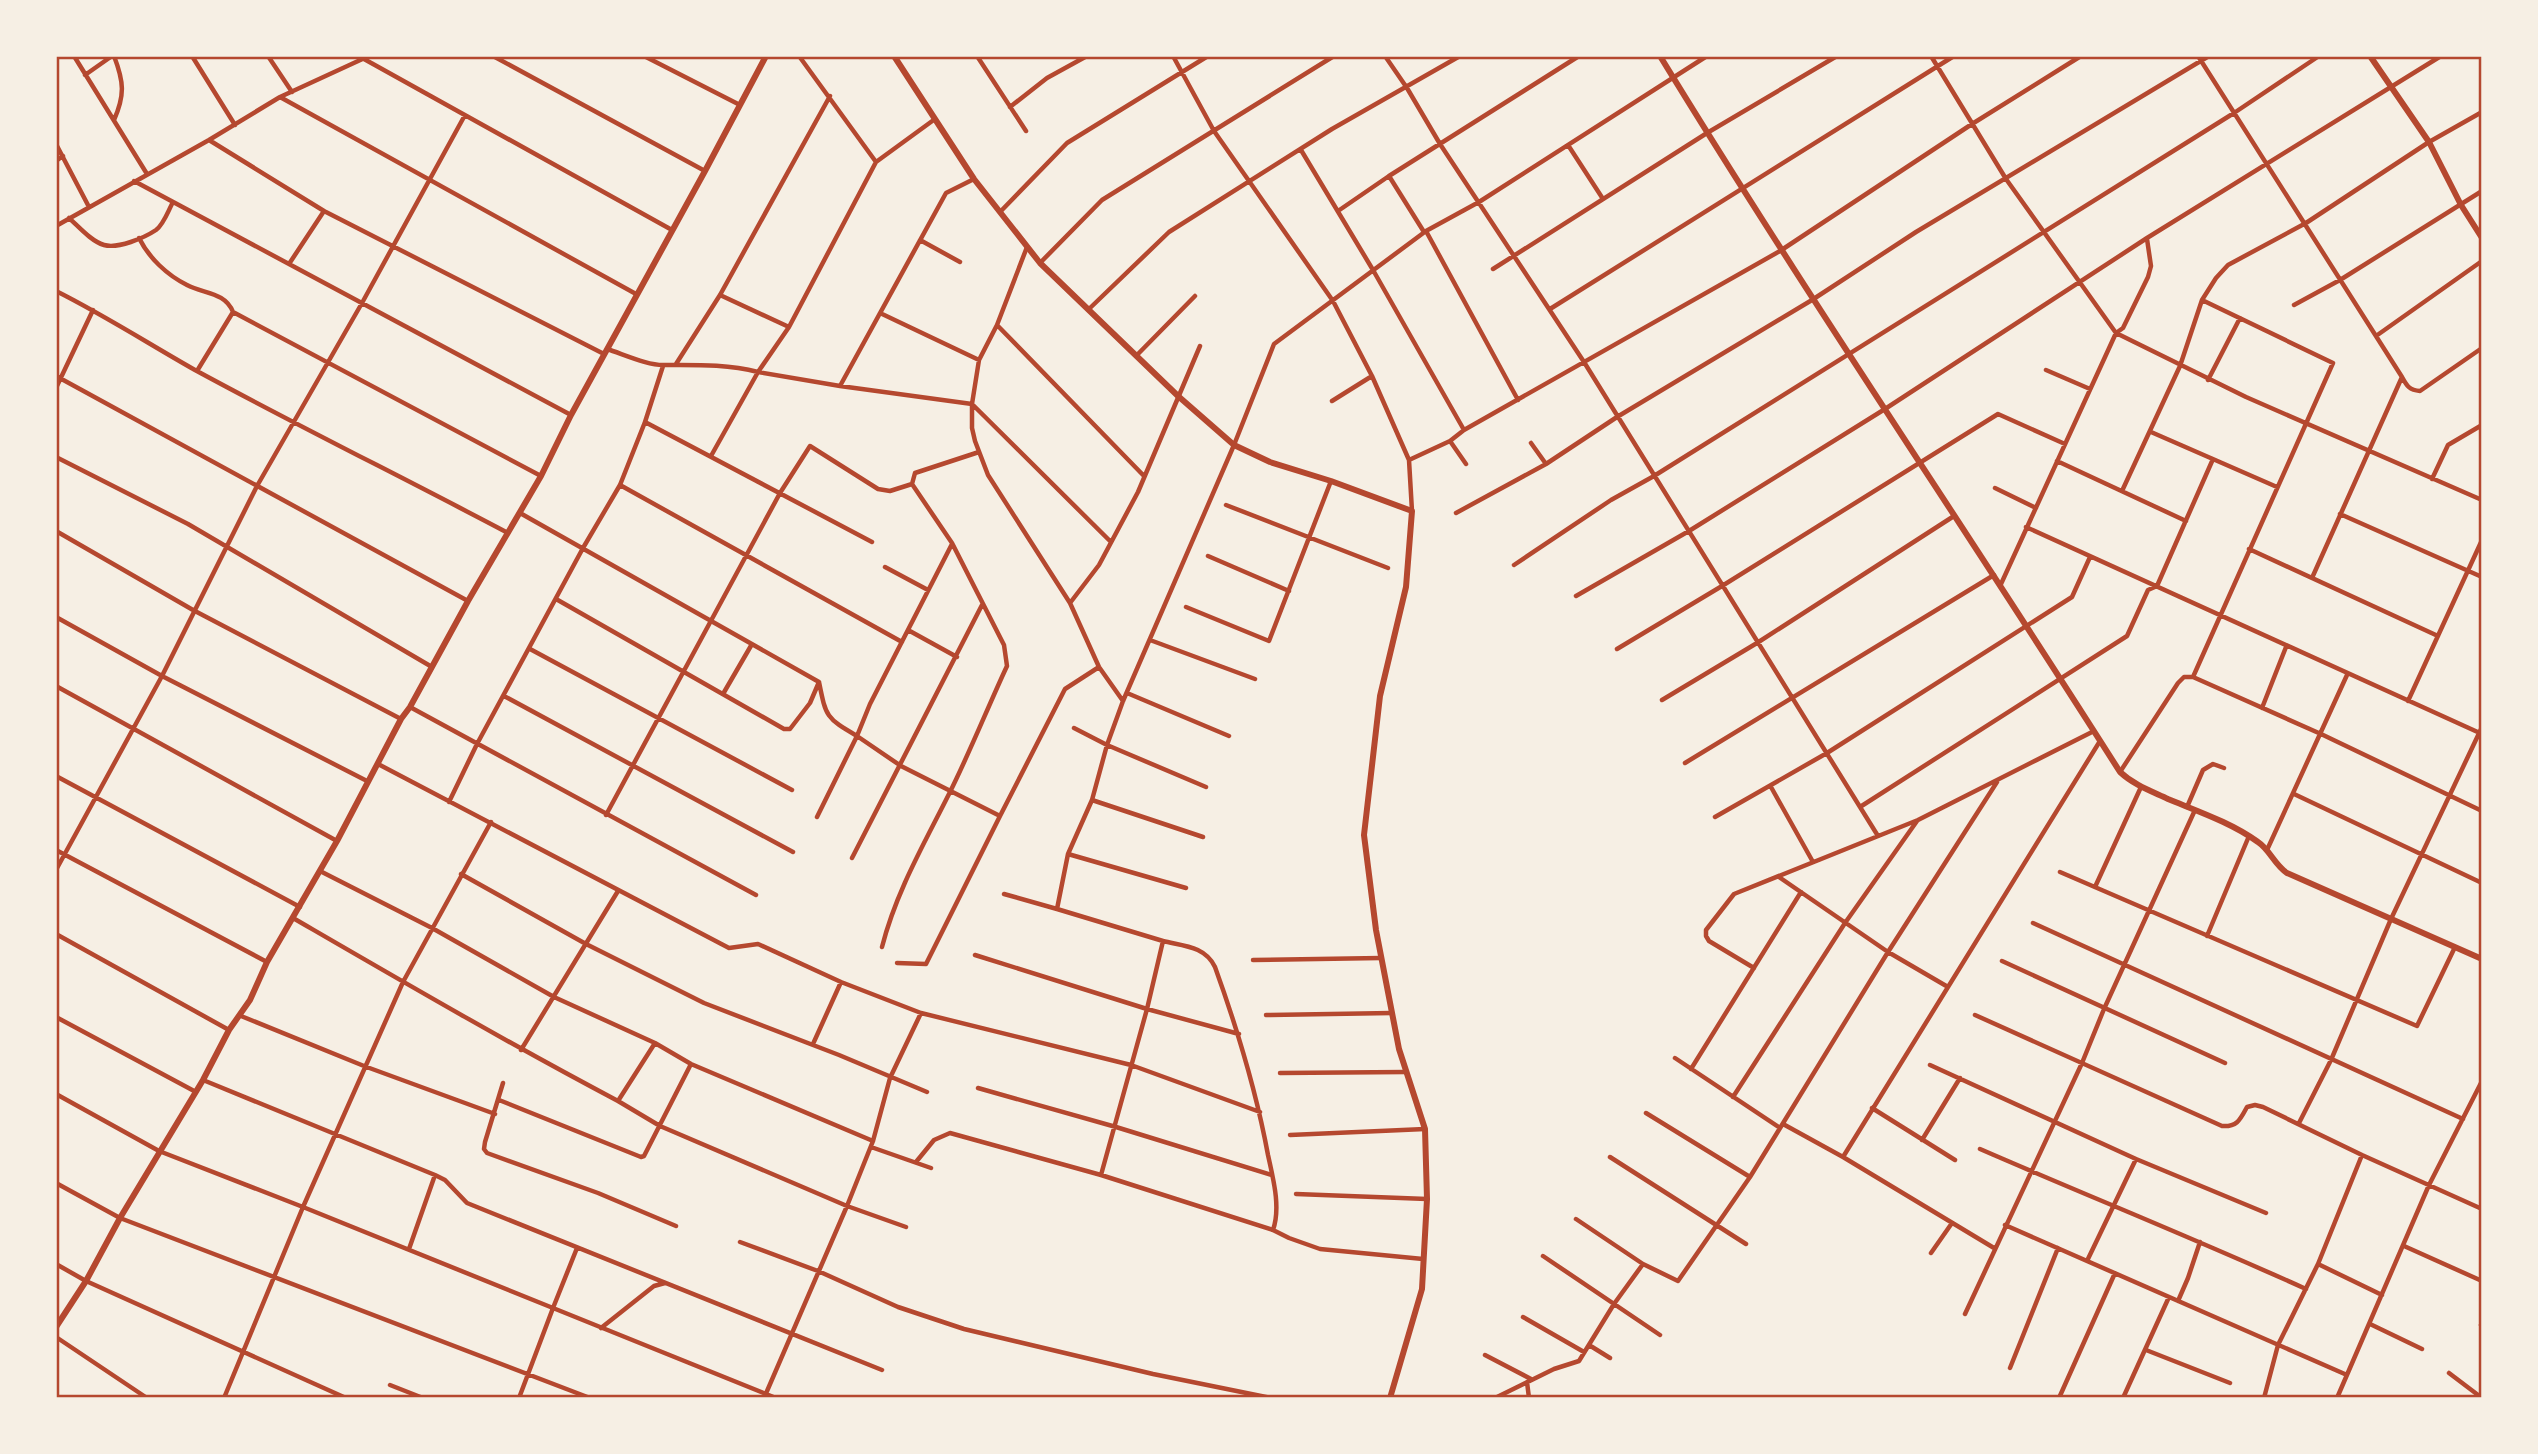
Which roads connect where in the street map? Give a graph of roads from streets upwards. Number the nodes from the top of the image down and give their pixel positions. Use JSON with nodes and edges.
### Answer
{"nodes":[{"id":1,"x":74,"y":56,"type":"edge"},
{"id":2,"x":113,"y":56,"type":"edge"},
{"id":3,"x":192,"y":56,"type":"edge"},
{"id":4,"x":268,"y":56,"type":"edge"},
{"id":5,"x":493,"y":56,"type":"edge"},
{"id":6,"x":645,"y":56,"type":"edge"},
{"id":7,"x":766,"y":56,"type":"edge"},
{"id":8,"x":799,"y":56,"type":"edge"},
{"id":9,"x":894,"y":56,"type":"edge"},
{"id":10,"x":978,"y":56,"type":"edge"},
{"id":11,"x":1087,"y":56,"type":"edge"},
{"id":12,"x":1173,"y":56,"type":"edge"},
{"id":13,"x":1208,"y":56,"type":"edge"},
{"id":14,"x":1334,"y":56,"type":"edge"},
{"id":15,"x":1385,"y":56,"type":"edge"},
{"id":16,"x":1460,"y":56,"type":"edge"},
{"id":17,"x":1579,"y":56,"type":"edge"},
{"id":18,"x":1660,"y":56,"type":"edge"},
{"id":19,"x":1707,"y":56,"type":"edge"},
{"id":20,"x":1837,"y":56,"type":"edge"},
{"id":21,"x":1931,"y":56,"type":"edge"},
{"id":22,"x":1954,"y":56,"type":"edge"},
{"id":23,"x":2081,"y":56,"type":"edge"},
{"id":24,"x":2209,"y":56,"type":"edge"},
{"id":25,"x":2319,"y":56,"type":"edge"},
{"id":26,"x":2370,"y":56,"type":"edge"},
{"id":27,"x":2441,"y":56,"type":"edge"},
{"id":28,"x":365,"y":57,"type":"edge"},
{"id":29,"x":2200,"y":58,"type":"edge"},
{"id":30,"x":1937,"y":67,"type":"junction"},
{"id":31,"x":1183,"y":71,"type":"junction"},
{"id":32,"x":85,"y":75,"type":"junction"},
{"id":33,"x":1673,"y":77,"type":"junction"},
{"id":34,"x":2390,"y":87,"type":"junction"},
{"id":35,"x":1407,"y":88,"type":"junction"},
{"id":36,"x":292,"y":92,"type":"junction"},
{"id":37,"x":830,"y":96,"type":"junction"},
{"id":38,"x":280,"y":97,"type":"junction"},
{"id":39,"x":740,"y":105,"type":"junction"},
{"id":40,"x":1010,"y":107,"type":"junction"},
{"id":41,"x":2482,"y":112,"type":"edge"},
{"id":42,"x":2234,"y":113,"type":"junction"},
{"id":43,"x":465,"y":115,"type":"junction"},
{"id":44,"x":934,"y":119,"type":"junction"},
{"id":45,"x":114,"y":120,"type":"junction"},
{"id":46,"x":1972,"y":124,"type":"junction"},
{"id":47,"x":234,"y":125,"type":"junction"},
{"id":48,"x":1026,"y":131,"type":"dead end"},
{"id":49,"x":1214,"y":131,"type":"junction"},
{"id":50,"x":1707,"y":133,"type":"junction"},
{"id":51,"x":209,"y":140,"type":"junction"},
{"id":52,"x":2429,"y":142,"type":"junction"},
{"id":53,"x":56,"y":144,"type":"edge"},
{"id":54,"x":1440,"y":144,"type":"junction"},
{"id":55,"x":1568,"y":145,"type":"junction"},
{"id":56,"x":1300,"y":149,"type":"junction"},
{"id":57,"x":63,"y":156,"type":"junction"},
{"id":58,"x":56,"y":162,"type":"edge"},
{"id":59,"x":876,"y":162,"type":"junction"},
{"id":60,"x":2267,"y":164,"type":"junction"},
{"id":61,"x":705,"y":172,"type":"junction"},
{"id":62,"x":147,"y":174,"type":"junction"},
{"id":63,"x":1390,"y":176,"type":"junction"},
{"id":64,"x":431,"y":179,"type":"junction"},
{"id":65,"x":974,"y":179,"type":"junction"},
{"id":66,"x":2006,"y":179,"type":"junction"},
{"id":67,"x":134,"y":181,"type":"junction"},
{"id":68,"x":1252,"y":182,"type":"junction"},
{"id":69,"x":1741,"y":188,"type":"junction"},
{"id":70,"x":2482,"y":191,"type":"edge"},
{"id":71,"x":1602,"y":199,"type":"junction"},
{"id":72,"x":173,"y":202,"type":"junction"},
{"id":73,"x":1479,"y":202,"type":"junction"},
{"id":74,"x":2461,"y":205,"type":"junction"},
{"id":75,"x":89,"y":207,"type":"junction"},
{"id":76,"x":324,"y":211,"type":"junction"},
{"id":77,"x":1001,"y":211,"type":"junction"},
{"id":78,"x":1338,"y":211,"type":"junction"},
{"id":79,"x":69,"y":218,"type":"junction"},
{"id":80,"x":2306,"y":223,"type":"junction"},
{"id":81,"x":56,"y":226,"type":"edge"},
{"id":82,"x":672,"y":230,"type":"junction"},
{"id":83,"x":1425,"y":231,"type":"junction"},
{"id":84,"x":2044,"y":231,"type":"junction"},
{"id":85,"x":139,"y":238,"type":"junction"},
{"id":86,"x":2147,"y":238,"type":"junction"},
{"id":87,"x":2482,"y":238,"type":"edge"},
{"id":88,"x":920,"y":240,"type":"junction"},
{"id":89,"x":392,"y":247,"type":"junction"},
{"id":90,"x":1027,"y":247,"type":"junction"},
{"id":91,"x":1780,"y":251,"type":"junction"},
{"id":92,"x":1514,"y":255,"type":"junction"},
{"id":93,"x":2482,"y":261,"type":"edge"},
{"id":94,"x":960,"y":262,"type":"dead end"},
{"id":95,"x":1040,"y":263,"type":"junction"},
{"id":96,"x":289,"y":264,"type":"junction"},
{"id":97,"x":1493,"y":269,"type":"dead end"},
{"id":98,"x":1373,"y":270,"type":"junction"},
{"id":99,"x":2340,"y":280,"type":"junction"},
{"id":100,"x":2078,"y":283,"type":"junction"},
{"id":101,"x":56,"y":291,"type":"edge"},
{"id":102,"x":636,"y":294,"type":"junction"},
{"id":103,"x":720,"y":295,"type":"junction"},
{"id":104,"x":1195,"y":296,"type":"dead end"},
{"id":105,"x":1812,"y":300,"type":"junction"},
{"id":106,"x":2202,"y":300,"type":"junction"},
{"id":107,"x":1334,"y":301,"type":"junction"},
{"id":108,"x":362,"y":303,"type":"junction"},
{"id":109,"x":2294,"y":305,"type":"dead end"},
{"id":110,"x":1089,"y":309,"type":"junction"},
{"id":111,"x":1550,"y":309,"type":"junction"},
{"id":112,"x":93,"y":310,"type":"junction"},
{"id":113,"x":233,"y":312,"type":"junction"},
{"id":114,"x":880,"y":313,"type":"junction"},
{"id":115,"x":2240,"y":318,"type":"junction"},
{"id":116,"x":997,"y":325,"type":"junction"},
{"id":117,"x":789,"y":327,"type":"junction"},
{"id":118,"x":2116,"y":333,"type":"junction"},
{"id":119,"x":2376,"y":336,"type":"junction"},
{"id":120,"x":1200,"y":346,"type":"dead end"},
{"id":121,"x":2482,"y":348,"type":"edge"},
{"id":122,"x":605,"y":352,"type":"junction"},
{"id":123,"x":1848,"y":354,"type":"junction"},
{"id":124,"x":1137,"y":355,"type":"junction"},
{"id":125,"x":979,"y":360,"type":"junction"},
{"id":126,"x":327,"y":362,"type":"junction"},
{"id":127,"x":1584,"y":362,"type":"junction"},
{"id":128,"x":676,"y":364,"type":"junction"},
{"id":129,"x":663,"y":366,"type":"junction"},
{"id":130,"x":2180,"y":366,"type":"junction"},
{"id":131,"x":2046,"y":370,"type":"dead end"},
{"id":132,"x":197,"y":371,"type":"junction"},
{"id":133,"x":758,"y":372,"type":"junction"},
{"id":134,"x":1372,"y":376,"type":"junction"},
{"id":135,"x":58,"y":377,"type":"edge"},
{"id":136,"x":2402,"y":377,"type":"junction"},
{"id":137,"x":2208,"y":380,"type":"junction"},
{"id":138,"x":840,"y":386,"type":"junction"},
{"id":139,"x":56,"y":388,"type":"edge"},
{"id":140,"x":2090,"y":389,"type":"junction"},
{"id":141,"x":1178,"y":396,"type":"junction"},
{"id":142,"x":1518,"y":400,"type":"junction"},
{"id":143,"x":1332,"y":401,"type":"dead end"},
{"id":144,"x":972,"y":404,"type":"junction"},
{"id":145,"x":1885,"y":409,"type":"junction"},
{"id":146,"x":571,"y":415,"type":"junction"},
{"id":147,"x":1617,"y":417,"type":"junction"},
{"id":148,"x":293,"y":421,"type":"junction"},
{"id":149,"x":645,"y":422,"type":"junction"},
{"id":150,"x":2306,"y":423,"type":"junction"},
{"id":151,"x":2482,"y":425,"type":"edge"},
{"id":152,"x":1464,"y":430,"type":"junction"},
{"id":153,"x":2151,"y":432,"type":"junction"},
{"id":154,"x":1450,"y":440,"type":"junction"},
{"id":155,"x":1531,"y":443,"type":"dead end"},
{"id":156,"x":2065,"y":444,"type":"junction"},
{"id":157,"x":1234,"y":445,"type":"junction"},
{"id":158,"x":2367,"y":451,"type":"junction"},
{"id":159,"x":979,"y":452,"type":"junction"},
{"id":160,"x":711,"y":456,"type":"junction"},
{"id":161,"x":56,"y":457,"type":"edge"},
{"id":162,"x":2213,"y":459,"type":"junction"},
{"id":163,"x":1409,"y":460,"type":"junction"},
{"id":164,"x":1921,"y":461,"type":"junction"},
{"id":165,"x":2057,"y":461,"type":"junction"},
{"id":166,"x":1466,"y":464,"type":"dead end"},
{"id":167,"x":1546,"y":464,"type":"junction"},
{"id":168,"x":541,"y":476,"type":"junction"},
{"id":169,"x":1144,"y":476,"type":"junction"},
{"id":170,"x":1654,"y":476,"type":"junction"},
{"id":171,"x":2432,"y":479,"type":"junction"},
{"id":172,"x":1331,"y":481,"type":"junction"},
{"id":173,"x":912,"y":484,"type":"junction"},
{"id":174,"x":620,"y":485,"type":"junction"},
{"id":175,"x":257,"y":486,"type":"junction"},
{"id":176,"x":2277,"y":487,"type":"junction"},
{"id":177,"x":1995,"y":488,"type":"dead end"},
{"id":178,"x":2122,"y":491,"type":"junction"},
{"id":179,"x":780,"y":493,"type":"junction"},
{"id":180,"x":2482,"y":500,"type":"edge"},
{"id":181,"x":1226,"y":505,"type":"dead end"},
{"id":182,"x":2036,"y":508,"type":"junction"},
{"id":183,"x":1412,"y":510,"type":"junction"},
{"id":184,"x":520,"y":513,"type":"junction"},
{"id":185,"x":1456,"y":513,"type":"dead end"},
{"id":186,"x":2340,"y":514,"type":"junction"},
{"id":187,"x":1955,"y":516,"type":"junction"},
{"id":188,"x":2186,"y":521,"type":"junction"},
{"id":189,"x":2026,"y":527,"type":"junction"},
{"id":190,"x":56,"y":531,"type":"edge"},
{"id":191,"x":1689,"y":531,"type":"junction"},
{"id":192,"x":508,"y":533,"type":"junction"},
{"id":193,"x":1310,"y":537,"type":"junction"},
{"id":194,"x":2482,"y":540,"type":"edge"},
{"id":195,"x":872,"y":542,"type":"dead end"},
{"id":196,"x":1111,"y":542,"type":"junction"},
{"id":197,"x":952,"y":543,"type":"junction"},
{"id":198,"x":226,"y":546,"type":"junction"},
{"id":199,"x":583,"y":548,"type":"junction"},
{"id":200,"x":2249,"y":549,"type":"junction"},
{"id":201,"x":746,"y":556,"type":"junction"},
{"id":202,"x":1208,"y":556,"type":"dead end"},
{"id":203,"x":2090,"y":557,"type":"junction"},
{"id":204,"x":1514,"y":565,"type":"dead end"},
{"id":205,"x":885,"y":567,"type":"dead end"},
{"id":206,"x":1388,"y":568,"type":"dead end"},
{"id":207,"x":2468,"y":571,"type":"junction"},
{"id":208,"x":1994,"y":574,"type":"junction"},
{"id":209,"x":2482,"y":577,"type":"edge"},
{"id":210,"x":2312,"y":578,"type":"junction"},
{"id":211,"x":2001,"y":584,"type":"junction"},
{"id":212,"x":1723,"y":586,"type":"junction"},
{"id":213,"x":2157,"y":586,"type":"junction"},
{"id":214,"x":928,"y":590,"type":"junction"},
{"id":215,"x":1289,"y":591,"type":"junction"},
{"id":216,"x":1576,"y":596,"type":"dead end"},
{"id":217,"x":556,"y":599,"type":"junction"},
{"id":218,"x":468,"y":601,"type":"junction"},
{"id":219,"x":1070,"y":603,"type":"junction"},
{"id":220,"x":982,"y":605,"type":"junction"},
{"id":221,"x":1186,"y":607,"type":"dead end"},
{"id":222,"x":193,"y":610,"type":"junction"},
{"id":223,"x":2219,"y":616,"type":"junction"},
{"id":224,"x":56,"y":617,"type":"edge"},
{"id":225,"x":709,"y":621,"type":"junction"},
{"id":226,"x":2026,"y":627,"type":"junction"},
{"id":227,"x":908,"y":630,"type":"junction"},
{"id":228,"x":2438,"y":636,"type":"junction"},
{"id":229,"x":1150,"y":640,"type":"junction"},
{"id":230,"x":902,"y":642,"type":"junction"},
{"id":231,"x":1757,"y":643,"type":"junction"},
{"id":232,"x":752,"y":644,"type":"junction"},
{"id":233,"x":2286,"y":647,"type":"junction"},
{"id":234,"x":530,"y":649,"type":"junction"},
{"id":235,"x":1617,"y":649,"type":"dead end"},
{"id":236,"x":957,"y":657,"type":"junction"},
{"id":237,"x":432,"y":667,"type":"junction"},
{"id":238,"x":1099,"y":667,"type":"junction"},
{"id":239,"x":684,"y":670,"type":"junction"},
{"id":240,"x":2347,"y":675,"type":"junction"},
{"id":241,"x":162,"y":676,"type":"junction"},
{"id":242,"x":2193,"y":677,"type":"junction"},
{"id":243,"x":1255,"y":679,"type":"dead end"},
{"id":244,"x":2061,"y":679,"type":"junction"},
{"id":245,"x":819,"y":682,"type":"junction"},
{"id":246,"x":56,"y":686,"type":"edge"},
{"id":247,"x":1127,"y":693,"type":"junction"},
{"id":248,"x":723,"y":694,"type":"junction"},
{"id":249,"x":504,"y":696,"type":"junction"},
{"id":250,"x":1791,"y":697,"type":"junction"},
{"id":251,"x":1662,"y":700,"type":"dead end"},
{"id":252,"x":1122,"y":701,"type":"junction"},
{"id":253,"x":2408,"y":701,"type":"junction"},
{"id":254,"x":410,"y":707,"type":"junction"},
{"id":255,"x":2262,"y":708,"type":"junction"},
{"id":256,"x":657,"y":718,"type":"junction"},
{"id":257,"x":401,"y":719,"type":"junction"},
{"id":258,"x":132,"y":728,"type":"junction"},
{"id":259,"x":1074,"y":728,"type":"dead end"},
{"id":260,"x":2094,"y":731,"type":"junction"},
{"id":261,"x":2481,"y":732,"type":"edge"},
{"id":262,"x":2321,"y":734,"type":"junction"},
{"id":263,"x":857,"y":736,"type":"junction"},
{"id":264,"x":1229,"y":736,"type":"dead end"},
{"id":265,"x":2100,"y":740,"type":"junction"},
{"id":266,"x":477,"y":744,"type":"junction"},
{"id":267,"x":1107,"y":746,"type":"junction"},
{"id":268,"x":1827,"y":753,"type":"junction"},
{"id":269,"x":1685,"y":763,"type":"dead end"},
{"id":270,"x":378,"y":764,"type":"junction"},
{"id":271,"x":631,"y":765,"type":"junction"},
{"id":272,"x":901,"y":766,"type":"junction"},
{"id":273,"x":2224,"y":768,"type":"dead end"},
{"id":274,"x":2120,"y":772,"type":"junction"},
{"id":275,"x":56,"y":776,"type":"edge"},
{"id":276,"x":367,"y":781,"type":"junction"},
{"id":277,"x":1997,"y":782,"type":"junction"},
{"id":278,"x":1771,"y":786,"type":"junction"},
{"id":279,"x":2141,"y":787,"type":"junction"},
{"id":280,"x":1206,"y":788,"type":"dead end"},
{"id":281,"x":792,"y":790,"type":"dead end"},
{"id":282,"x":950,"y":791,"type":"junction"},
{"id":283,"x":2294,"y":794,"type":"junction"},
{"id":284,"x":2449,"y":796,"type":"junction"},
{"id":285,"x":95,"y":798,"type":"junction"},
{"id":286,"x":1093,"y":800,"type":"junction"},
{"id":287,"x":449,"y":802,"type":"junction"},
{"id":288,"x":1860,"y":807,"type":"junction"},
{"id":289,"x":2187,"y":807,"type":"junction"},
{"id":290,"x":2195,"y":810,"type":"junction"},
{"id":291,"x":2482,"y":811,"type":"edge"},
{"id":292,"x":606,"y":814,"type":"junction"},
{"id":293,"x":1000,"y":816,"type":"junction"},
{"id":294,"x":817,"y":817,"type":"dead end"},
{"id":295,"x":1715,"y":817,"type":"dead end"},
{"id":296,"x":1918,"y":820,"type":"junction"},
{"id":297,"x":491,"y":822,"type":"junction"},
{"id":298,"x":1878,"y":836,"type":"junction"},
{"id":299,"x":2249,"y":836,"type":"junction"},
{"id":300,"x":1203,"y":837,"type":"dead end"},
{"id":301,"x":337,"y":841,"type":"junction"},
{"id":302,"x":56,"y":850,"type":"edge"},
{"id":303,"x":2267,"y":850,"type":"junction"},
{"id":304,"x":793,"y":852,"type":"dead end"},
{"id":305,"x":1068,"y":854,"type":"junction"},
{"id":306,"x":2422,"y":855,"type":"junction"},
{"id":307,"x":65,"y":856,"type":"junction"},
{"id":308,"x":852,"y":858,"type":"dead end"},
{"id":309,"x":1813,"y":862,"type":"junction"},
{"id":310,"x":56,"y":870,"type":"edge"},
{"id":311,"x":320,"y":871,"type":"junction"},
{"id":312,"x":2060,"y":872,"type":"dead end"},
{"id":313,"x":461,"y":874,"type":"junction"},
{"id":314,"x":1779,"y":877,"type":"junction"},
{"id":315,"x":2482,"y":883,"type":"edge"},
{"id":316,"x":2095,"y":887,"type":"junction"},
{"id":317,"x":1186,"y":888,"type":"dead end"},
{"id":318,"x":618,"y":891,"type":"junction"},
{"id":319,"x":1801,"y":892,"type":"junction"},
{"id":320,"x":1004,"y":894,"type":"dead end"},
{"id":321,"x":756,"y":895,"type":"dead end"},
{"id":322,"x":300,"y":907,"type":"junction"},
{"id":323,"x":1057,"y":909,"type":"junction"},
{"id":324,"x":2149,"y":911,"type":"junction"},
{"id":325,"x":293,"y":918,"type":"junction"},
{"id":326,"x":2391,"y":919,"type":"junction"},
{"id":327,"x":1844,"y":923,"type":"junction"},
{"id":328,"x":2034,"y":923,"type":"dead end"},
{"id":329,"x":432,"y":928,"type":"junction"},
{"id":330,"x":56,"y":934,"type":"edge"},
{"id":331,"x":2207,"y":936,"type":"junction"},
{"id":332,"x":1163,"y":941,"type":"junction"},
{"id":333,"x":586,"y":944,"type":"junction"},
{"id":334,"x":882,"y":947,"type":"dead end"},
{"id":335,"x":2455,"y":947,"type":"junction"},
{"id":336,"x":1888,"y":952,"type":"junction"},
{"id":337,"x":975,"y":955,"type":"dead end"},
{"id":338,"x":1381,"y":958,"type":"junction"},
{"id":339,"x":2482,"y":959,"type":"edge"},
{"id":340,"x":1253,"y":960,"type":"dead end"},
{"id":341,"x":2002,"y":961,"type":"dead end"},
{"id":342,"x":267,"y":962,"type":"junction"},
{"id":343,"x":897,"y":963,"type":"dead end"},
{"id":344,"x":2124,"y":965,"type":"junction"},
{"id":345,"x":1754,"y":968,"type":"junction"},
{"id":346,"x":403,"y":982,"type":"junction"},
{"id":347,"x":841,"y":982,"type":"junction"},
{"id":348,"x":1948,"y":988,"type":"junction"},
{"id":349,"x":554,"y":997,"type":"junction"},
{"id":350,"x":2356,"y":1000,"type":"junction"},
{"id":351,"x":1147,"y":1009,"type":"junction"},
{"id":352,"x":2104,"y":1009,"type":"junction"},
{"id":353,"x":922,"y":1013,"type":"junction"},
{"id":354,"x":1392,"y":1013,"type":"junction"},
{"id":355,"x":1266,"y":1015,"type":"dead end"},
{"id":356,"x":1975,"y":1015,"type":"dead end"},
{"id":357,"x":241,"y":1016,"type":"junction"},
{"id":358,"x":56,"y":1017,"type":"edge"},
{"id":359,"x":229,"y":1030,"type":"junction"},
{"id":360,"x":1239,"y":1034,"type":"junction"},
{"id":361,"x":655,"y":1043,"type":"junction"},
{"id":362,"x":813,"y":1045,"type":"junction"},
{"id":363,"x":521,"y":1050,"type":"junction"},
{"id":364,"x":1675,"y":1058,"type":"dead end"},
{"id":365,"x":2331,"y":1060,"type":"junction"},
{"id":366,"x":2082,"y":1063,"type":"junction"},
{"id":367,"x":2225,"y":1063,"type":"dead end"},
{"id":368,"x":691,"y":1064,"type":"junction"},
{"id":369,"x":1131,"y":1065,"type":"junction"},
{"id":370,"x":1930,"y":1065,"type":"dead end"},
{"id":371,"x":364,"y":1066,"type":"junction"},
{"id":372,"x":1691,"y":1069,"type":"junction"},
{"id":373,"x":1406,"y":1072,"type":"junction"},
{"id":374,"x":1280,"y":1073,"type":"dead end"},
{"id":375,"x":890,"y":1077,"type":"junction"},
{"id":376,"x":1960,"y":1079,"type":"junction"},
{"id":377,"x":203,"y":1080,"type":"junction"},
{"id":378,"x":2482,"y":1081,"type":"edge"},
{"id":379,"x":503,"y":1083,"type":"dead end"},
{"id":380,"x":978,"y":1088,"type":"dead end"},
{"id":381,"x":196,"y":1092,"type":"junction"},
{"id":382,"x":927,"y":1092,"type":"dead end"},
{"id":383,"x":56,"y":1094,"type":"edge"},
{"id":384,"x":1733,"y":1097,"type":"junction"},
{"id":385,"x":499,"y":1100,"type":"junction"},
{"id":386,"x":618,"y":1101,"type":"junction"},
{"id":387,"x":1872,"y":1108,"type":"junction"},
{"id":388,"x":1260,"y":1112,"type":"junction"},
{"id":389,"x":1646,"y":1113,"type":"dead end"},
{"id":390,"x":495,"y":1114,"type":"junction"},
{"id":391,"x":2463,"y":1119,"type":"junction"},
{"id":392,"x":2053,"y":1121,"type":"junction"},
{"id":393,"x":2299,"y":1124,"type":"junction"},
{"id":394,"x":660,"y":1126,"type":"junction"},
{"id":395,"x":1782,"y":1126,"type":"junction"},
{"id":396,"x":1116,"y":1127,"type":"junction"},
{"id":397,"x":1425,"y":1129,"type":"junction"},
{"id":398,"x":335,"y":1135,"type":"junction"},
{"id":399,"x":1290,"y":1135,"type":"dead end"},
{"id":400,"x":1922,"y":1139,"type":"junction"},
{"id":401,"x":872,"y":1144,"type":"junction"},
{"id":402,"x":1980,"y":1149,"type":"dead end"},
{"id":403,"x":159,"y":1151,"type":"junction"},
{"id":404,"x":2362,"y":1155,"type":"junction"},
{"id":405,"x":1610,"y":1157,"type":"dead end"},
{"id":406,"x":1843,"y":1157,"type":"junction"},
{"id":407,"x":2136,"y":1159,"type":"junction"},
{"id":408,"x":1955,"y":1160,"type":"dead end"},
{"id":409,"x":916,"y":1162,"type":"junction"},
{"id":410,"x":931,"y":1168,"type":"dead end"},
{"id":411,"x":2030,"y":1171,"type":"junction"},
{"id":412,"x":435,"y":1175,"type":"junction"},
{"id":413,"x":1101,"y":1175,"type":"junction"},
{"id":414,"x":1272,"y":1175,"type":"junction"},
{"id":415,"x":1750,"y":1177,"type":"junction"},
{"id":416,"x":56,"y":1183,"type":"edge"},
{"id":417,"x":2429,"y":1185,"type":"junction"},
{"id":418,"x":1296,"y":1194,"type":"dead end"},
{"id":419,"x":1427,"y":1199,"type":"junction"},
{"id":420,"x":848,"y":1206,"type":"junction"},
{"id":421,"x":2112,"y":1206,"type":"junction"},
{"id":422,"x":303,"y":1207,"type":"junction"},
{"id":423,"x":2482,"y":1209,"type":"edge"},
{"id":424,"x":2266,"y":1213,"type":"dead end"},
{"id":425,"x":120,"y":1218,"type":"junction"},
{"id":426,"x":1576,"y":1219,"type":"dead end"},
{"id":427,"x":1952,"y":1223,"type":"junction"},
{"id":428,"x":1717,"y":1225,"type":"junction"},
{"id":429,"x":2006,"y":1225,"type":"junction"},
{"id":430,"x":676,"y":1226,"type":"dead end"},
{"id":431,"x":906,"y":1227,"type":"dead end"},
{"id":432,"x":1273,"y":1230,"type":"junction"},
{"id":433,"x":2200,"y":1241,"type":"junction"},
{"id":434,"x":740,"y":1242,"type":"dead end"},
{"id":435,"x":1746,"y":1244,"type":"dead end"},
{"id":436,"x":2404,"y":1246,"type":"junction"},
{"id":437,"x":577,"y":1248,"type":"junction"},
{"id":438,"x":1994,"y":1248,"type":"junction"},
{"id":439,"x":2058,"y":1248,"type":"junction"},
{"id":440,"x":409,"y":1249,"type":"junction"},
{"id":441,"x":1931,"y":1253,"type":"dead end"},
{"id":442,"x":1544,"y":1256,"type":"dead end"},
{"id":443,"x":1423,"y":1259,"type":"junction"},
{"id":444,"x":2087,"y":1261,"type":"junction"},
{"id":445,"x":56,"y":1264,"type":"edge"},
{"id":446,"x":1643,"y":1264,"type":"junction"},
{"id":447,"x":2318,"y":1264,"type":"junction"},
{"id":448,"x":818,"y":1271,"type":"junction"},
{"id":449,"x":2115,"y":1273,"type":"junction"},
{"id":450,"x":273,"y":1278,"type":"junction"},
{"id":451,"x":86,"y":1281,"type":"junction"},
{"id":452,"x":2482,"y":1281,"type":"edge"},
{"id":453,"x":666,"y":1283,"type":"junction"},
{"id":454,"x":2306,"y":1289,"type":"junction"},
{"id":455,"x":2382,"y":1295,"type":"junction"},
{"id":456,"x":2169,"y":1297,"type":"junction"},
{"id":457,"x":2178,"y":1301,"type":"junction"},
{"id":458,"x":1614,"y":1304,"type":"junction"},
{"id":459,"x":554,"y":1308,"type":"junction"},
{"id":460,"x":1965,"y":1314,"type":"dead end"},
{"id":461,"x":1523,"y":1317,"type":"dead end"},
{"id":462,"x":2370,"y":1324,"type":"junction"},
{"id":463,"x":56,"y":1327,"type":"edge"},
{"id":464,"x":601,"y":1328,"type":"junction"},
{"id":465,"x":791,"y":1334,"type":"junction"},
{"id":466,"x":1660,"y":1335,"type":"dead end"},
{"id":467,"x":56,"y":1337,"type":"edge"},
{"id":468,"x":1588,"y":1345,"type":"junction"},
{"id":469,"x":2278,"y":1345,"type":"junction"},
{"id":470,"x":2422,"y":1349,"type":"dead end"},
{"id":471,"x":2146,"y":1350,"type":"junction"},
{"id":472,"x":1584,"y":1352,"type":"junction"},
{"id":473,"x":243,"y":1353,"type":"junction"},
{"id":474,"x":1485,"y":1355,"type":"dead end"},
{"id":475,"x":1610,"y":1358,"type":"dead end"},
{"id":476,"x":2010,"y":1368,"type":"dead end"},
{"id":477,"x":881,"y":1370,"type":"dead end"},
{"id":478,"x":529,"y":1373,"type":"junction"},
{"id":479,"x":2449,"y":1373,"type":"dead end"},
{"id":480,"x":2347,"y":1375,"type":"junction"},
{"id":481,"x":1529,"y":1381,"type":"junction"},
{"id":482,"x":2230,"y":1383,"type":"dead end"},
{"id":483,"x":390,"y":1385,"type":"dead end"},
{"id":484,"x":765,"y":1396,"type":"edge"},
{"id":485,"x":147,"y":1398,"type":"edge"},
{"id":486,"x":224,"y":1398,"type":"edge"},
{"id":487,"x":346,"y":1398,"type":"edge"},
{"id":488,"x":423,"y":1398,"type":"edge"},
{"id":489,"x":519,"y":1398,"type":"edge"},
{"id":490,"x":590,"y":1398,"type":"edge"},
{"id":491,"x":776,"y":1398,"type":"edge"},
{"id":492,"x":1271,"y":1398,"type":"edge"},
{"id":493,"x":1390,"y":1398,"type":"edge"},
{"id":494,"x":1495,"y":1398,"type":"edge"},
{"id":495,"x":1529,"y":1398,"type":"edge"},
{"id":496,"x":2059,"y":1398,"type":"edge"},
{"id":497,"x":2123,"y":1398,"type":"edge"},
{"id":498,"x":2264,"y":1398,"type":"edge"},
{"id":499,"x":2337,"y":1398,"type":"edge"},
{"id":500,"x":2482,"y":1398,"type":"edge"}],
"edges":[{"from":1,"to":32,"type":"street"},
{"from":2,"to":32,"type":"street"},
{"from":2,"to":45,"type":"street"},
{"from":3,"to":47,"type":"street"},
{"from":4,"to":36,"type":"street"},
{"from":5,"to":61,"type":"street"},
{"from":6,"to":39,"type":"street"},
{"from":7,"to":39,"type":"street"},
{"from":8,"to":37,"type":"street"},
{"from":9,"to":44,"type":"street"},
{"from":10,"to":40,"type":"street"},
{"from":11,"to":40,"type":"street"},
{"from":12,"to":31,"type":"street"},
{"from":13,"to":31,"type":"street"},
{"from":14,"to":49,"type":"street"},
{"from":15,"to":35,"type":"street"},
{"from":16,"to":35,"type":"street"},
{"from":17,"to":54,"type":"street"},
{"from":18,"to":33,"type":"street"},
{"from":19,"to":33,"type":"street"},
{"from":20,"to":50,"type":"street"},
{"from":21,"to":30,"type":"street"},
{"from":22,"to":30,"type":"street"},
{"from":23,"to":46,"type":"street"},
{"from":24,"to":29,"type":"street"},
{"from":25,"to":42,"type":"street"},
{"from":26,"to":34,"type":"street"},
{"from":27,"to":34,"type":"street"},
{"from":28,"to":36,"type":"street"},
{"from":28,"to":43,"type":"street"},
{"from":29,"to":42,"type":"street"},
{"from":29,"to":66,"type":"street"},
{"from":30,"to":46,"type":"street"},
{"from":30,"to":69,"type":"street"},
{"from":31,"to":49,"type":"street"},
{"from":31,"to":77,"type":"street"},
{"from":32,"to":45,"type":"street"},
{"from":33,"to":50,"type":"street"},
{"from":33,"to":55,"type":"street"},
{"from":34,"to":52,"type":"street"},
{"from":34,"to":60,"type":"street"},
{"from":35,"to":54,"type":"street"},
{"from":35,"to":56,"type":"street"},
{"from":36,"to":38,"type":"street"},
{"from":37,"to":59,"type":"street"},
{"from":37,"to":103,"type":"street"},
{"from":38,"to":47,"type":"street"},
{"from":38,"to":64,"type":"street"},
{"from":39,"to":61,"type":"street"},
{"from":40,"to":48,"type":"street"},
{"from":41,"to":52,"type":"street"},
{"from":42,"to":60,"type":"street"},
{"from":42,"to":84,"type":"street"},
{"from":43,"to":64,"type":"street"},
{"from":43,"to":82,"type":"street"},
{"from":44,"to":59,"type":"street"},
{"from":44,"to":65,"type":"street"},
{"from":45,"to":62,"type":"street"},
{"from":46,"to":66,"type":"street"},
{"from":46,"to":91,"type":"street"},
{"from":47,"to":51,"type":"street"},
{"from":49,"to":68,"type":"street"},
{"from":49,"to":95,"type":"street"},
{"from":50,"to":69,"type":"street"},
{"from":50,"to":71,"type":"street"},
{"from":51,"to":62,"type":"street"},
{"from":51,"to":76,"type":"street"},
{"from":52,"to":74,"type":"street"},
{"from":52,"to":80,"type":"street"},
{"from":53,"to":57,"type":"street"},
{"from":54,"to":63,"type":"street"},
{"from":54,"to":73,"type":"street"},
{"from":55,"to":71,"type":"street"},
{"from":55,"to":73,"type":"street"},
{"from":56,"to":68,"type":"street"},
{"from":56,"to":78,"type":"street"},
{"from":57,"to":58,"type":"street"},
{"from":57,"to":75,"type":"street"},
{"from":59,"to":117,"type":"street"},
{"from":60,"to":80,"type":"street"},
{"from":60,"to":86,"type":"street"},
{"from":61,"to":82,"type":"street"},
{"from":62,"to":67,"type":"street"},
{"from":63,"to":78,"type":"street"},
{"from":63,"to":83,"type":"street"},
{"from":64,"to":89,"type":"street"},
{"from":64,"to":102,"type":"street"},
{"from":65,"to":77,"type":"street"},
{"from":65,"to":88,"type":"street"},
{"from":66,"to":84,"type":"street"},
{"from":66,"to":105,"type":"street"},
{"from":67,"to":72,"type":"street"},
{"from":67,"to":75,"type":"street"},
{"from":68,"to":107,"type":"street"},
{"from":68,"to":110,"type":"street"},
{"from":69,"to":91,"type":"street"},
{"from":69,"to":111,"type":"street"},
{"from":70,"to":74,"type":"street"},
{"from":71,"to":92,"type":"street"},
{"from":72,"to":85,"type":"street"},
{"from":72,"to":96,"type":"street"},
{"from":73,"to":83,"type":"street"},
{"from":73,"to":92,"type":"street"},
{"from":74,"to":87,"type":"street"},
{"from":74,"to":99,"type":"street"},
{"from":75,"to":79,"type":"street"},
{"from":76,"to":89,"type":"street"},
{"from":76,"to":96,"type":"street"},
{"from":77,"to":90,"type":"street"},
{"from":78,"to":98,"type":"street"},
{"from":79,"to":81,"type":"street"},
{"from":79,"to":85,"type":"street"},
{"from":80,"to":99,"type":"street"},
{"from":80,"to":106,"type":"street"},
{"from":82,"to":102,"type":"street"},
{"from":83,"to":98,"type":"street"},
{"from":83,"to":142,"type":"street"},
{"from":84,"to":100,"type":"street"},
{"from":84,"to":123,"type":"street"},
{"from":85,"to":113,"type":"street"},
{"from":86,"to":100,"type":"street"},
{"from":86,"to":118,"type":"street"},
{"from":88,"to":94,"type":"street"},
{"from":88,"to":114,"type":"street"},
{"from":89,"to":108,"type":"street"},
{"from":89,"to":122,"type":"street"},
{"from":90,"to":95,"type":"street"},
{"from":90,"to":116,"type":"street"},
{"from":91,"to":105,"type":"street"},
{"from":91,"to":127,"type":"street"},
{"from":92,"to":97,"type":"street"},
{"from":92,"to":111,"type":"street"},
{"from":93,"to":119,"type":"street"},
{"from":95,"to":110,"type":"street"},
{"from":96,"to":108,"type":"street"},
{"from":98,"to":107,"type":"street"},
{"from":98,"to":152,"type":"street"},
{"from":99,"to":109,"type":"street"},
{"from":99,"to":119,"type":"street"},
{"from":100,"to":118,"type":"street"},
{"from":100,"to":145,"type":"street"},
{"from":101,"to":112,"type":"street"},
{"from":102,"to":122,"type":"street"},
{"from":103,"to":117,"type":"street"},
{"from":103,"to":128,"type":"street"},
{"from":104,"to":124,"type":"street"},
{"from":105,"to":123,"type":"street"},
{"from":105,"to":147,"type":"street"},
{"from":106,"to":115,"type":"street"},
{"from":106,"to":130,"type":"street"},
{"from":107,"to":134,"type":"street"},
{"from":107,"to":157,"type":"street"},
{"from":108,"to":126,"type":"street"},
{"from":108,"to":146,"type":"street"},
{"from":110,"to":124,"type":"street"},
{"from":111,"to":127,"type":"street"},
{"from":112,"to":132,"type":"street"},
{"from":112,"to":135,"type":"street"},
{"from":113,"to":126,"type":"street"},
{"from":113,"to":132,"type":"street"},
{"from":114,"to":125,"type":"street"},
{"from":114,"to":138,"type":"street"},
{"from":115,"to":137,"type":"street"},
{"from":115,"to":150,"type":"street"},
{"from":116,"to":125,"type":"street"},
{"from":116,"to":169,"type":"street"},
{"from":117,"to":133,"type":"street"},
{"from":118,"to":130,"type":"street"},
{"from":118,"to":140,"type":"street"},
{"from":119,"to":136,"type":"street"},
{"from":120,"to":141,"type":"street"},
{"from":121,"to":136,"type":"street"},
{"from":122,"to":129,"type":"street"},
{"from":122,"to":146,"type":"street"},
{"from":123,"to":145,"type":"street"},
{"from":123,"to":170,"type":"street"},
{"from":124,"to":141,"type":"street"},
{"from":125,"to":144,"type":"street"},
{"from":126,"to":148,"type":"street"},
{"from":126,"to":168,"type":"street"},
{"from":127,"to":142,"type":"street"},
{"from":127,"to":147,"type":"street"},
{"from":128,"to":129,"type":"street"},
{"from":128,"to":133,"type":"street"},
{"from":129,"to":149,"type":"street"},
{"from":130,"to":137,"type":"street"},
{"from":130,"to":153,"type":"street"},
{"from":131,"to":140,"type":"street"},
{"from":132,"to":148,"type":"street"},
{"from":133,"to":138,"type":"street"},
{"from":133,"to":160,"type":"street"},
{"from":134,"to":143,"type":"street"},
{"from":134,"to":163,"type":"street"},
{"from":135,"to":139,"type":"street"},
{"from":135,"to":175,"type":"street"},
{"from":136,"to":158,"type":"street"},
{"from":137,"to":150,"type":"street"},
{"from":138,"to":144,"type":"street"},
{"from":140,"to":156,"type":"street"},
{"from":141,"to":157,"type":"street"},
{"from":141,"to":169,"type":"street"},
{"from":142,"to":152,"type":"street"},
{"from":144,"to":159,"type":"street"},
{"from":144,"to":196,"type":"street"},
{"from":145,"to":164,"type":"street"},
{"from":145,"to":191,"type":"street"},
{"from":146,"to":168,"type":"street"},
{"from":147,"to":167,"type":"street"},
{"from":147,"to":170,"type":"street"},
{"from":148,"to":175,"type":"street"},
{"from":148,"to":192,"type":"street"},
{"from":149,"to":160,"type":"street"},
{"from":149,"to":174,"type":"street"},
{"from":150,"to":158,"type":"street"},
{"from":150,"to":176,"type":"street"},
{"from":151,"to":171,"type":"street"},
{"from":152,"to":154,"type":"street"},
{"from":153,"to":162,"type":"street"},
{"from":153,"to":178,"type":"street"},
{"from":154,"to":163,"type":"street"},
{"from":154,"to":166,"type":"street"},
{"from":155,"to":167,"type":"street"},
{"from":156,"to":164,"type":"street"},
{"from":156,"to":165,"type":"street"},
{"from":157,"to":172,"type":"street"},
{"from":157,"to":229,"type":"street"},
{"from":158,"to":171,"type":"street"},
{"from":158,"to":186,"type":"street"},
{"from":159,"to":173,"type":"street"},
{"from":159,"to":219,"type":"street"},
{"from":160,"to":179,"type":"street"},
{"from":161,"to":198,"type":"street"},
{"from":162,"to":176,"type":"street"},
{"from":162,"to":188,"type":"street"},
{"from":163,"to":183,"type":"street"},
{"from":164,"to":187,"type":"street"},
{"from":164,"to":212,"type":"street"},
{"from":165,"to":178,"type":"street"},
{"from":165,"to":182,"type":"street"},
{"from":167,"to":185,"type":"street"},
{"from":168,"to":184,"type":"street"},
{"from":169,"to":196,"type":"street"},
{"from":170,"to":191,"type":"street"},
{"from":170,"to":204,"type":"street"},
{"from":171,"to":180,"type":"street"},
{"from":172,"to":183,"type":"street"},
{"from":172,"to":193,"type":"street"},
{"from":173,"to":179,"type":"street"},
{"from":173,"to":197,"type":"street"},
{"from":174,"to":199,"type":"street"},
{"from":174,"to":201,"type":"street"},
{"from":175,"to":198,"type":"street"},
{"from":175,"to":218,"type":"street"},
{"from":176,"to":200,"type":"street"},
{"from":177,"to":182,"type":"street"},
{"from":178,"to":188,"type":"street"},
{"from":179,"to":195,"type":"street"},
{"from":179,"to":201,"type":"street"},
{"from":181,"to":193,"type":"street"},
{"from":182,"to":189,"type":"street"},
{"from":183,"to":338,"type":"street"},
{"from":184,"to":192,"type":"street"},
{"from":184,"to":199,"type":"street"},
{"from":186,"to":207,"type":"street"},
{"from":186,"to":210,"type":"street"},
{"from":187,"to":208,"type":"street"},
{"from":187,"to":231,"type":"street"},
{"from":188,"to":213,"type":"street"},
{"from":189,"to":203,"type":"street"},
{"from":189,"to":211,"type":"street"},
{"from":190,"to":222,"type":"street"},
{"from":191,"to":212,"type":"street"},
{"from":191,"to":216,"type":"street"},
{"from":192,"to":218,"type":"street"},
{"from":193,"to":206,"type":"street"},
{"from":193,"to":215,"type":"street"},
{"from":194,"to":207,"type":"street"},
{"from":196,"to":219,"type":"street"},
{"from":197,"to":214,"type":"street"},
{"from":197,"to":220,"type":"street"},
{"from":198,"to":222,"type":"street"},
{"from":198,"to":237,"type":"street"},
{"from":199,"to":217,"type":"street"},
{"from":199,"to":225,"type":"street"},
{"from":200,"to":210,"type":"street"},
{"from":200,"to":223,"type":"street"},
{"from":201,"to":225,"type":"street"},
{"from":201,"to":230,"type":"street"},
{"from":202,"to":215,"type":"street"},
{"from":203,"to":213,"type":"street"},
{"from":203,"to":226,"type":"street"},
{"from":205,"to":214,"type":"street"},
{"from":207,"to":209,"type":"street"},
{"from":207,"to":228,"type":"street"},
{"from":208,"to":211,"type":"street"},
{"from":208,"to":250,"type":"street"},
{"from":210,"to":228,"type":"street"},
{"from":211,"to":226,"type":"street"},
{"from":212,"to":231,"type":"street"},
{"from":212,"to":235,"type":"street"},
{"from":213,"to":223,"type":"street"},
{"from":213,"to":244,"type":"street"},
{"from":214,"to":227,"type":"street"},
{"from":215,"to":221,"type":"street"},
{"from":217,"to":234,"type":"street"},
{"from":217,"to":239,"type":"street"},
{"from":218,"to":237,"type":"street"},
{"from":219,"to":238,"type":"street"},
{"from":220,"to":236,"type":"street"},
{"from":220,"to":282,"type":"street"},
{"from":222,"to":241,"type":"street"},
{"from":222,"to":257,"type":"street"},
{"from":223,"to":233,"type":"street"},
{"from":223,"to":242,"type":"street"},
{"from":224,"to":241,"type":"street"},
{"from":225,"to":232,"type":"street"},
{"from":225,"to":239,"type":"street"},
{"from":226,"to":244,"type":"street"},
{"from":226,"to":268,"type":"street"},
{"from":227,"to":230,"type":"street"},
{"from":227,"to":236,"type":"street"},
{"from":228,"to":253,"type":"street"},
{"from":229,"to":243,"type":"street"},
{"from":229,"to":247,"type":"street"},
{"from":230,"to":263,"type":"street"},
{"from":231,"to":250,"type":"street"},
{"from":231,"to":251,"type":"street"},
{"from":232,"to":245,"type":"street"},
{"from":232,"to":248,"type":"street"},
{"from":233,"to":240,"type":"street"},
{"from":233,"to":255,"type":"street"},
{"from":234,"to":249,"type":"street"},
{"from":234,"to":256,"type":"street"},
{"from":236,"to":272,"type":"street"},
{"from":237,"to":254,"type":"street"},
{"from":238,"to":252,"type":"street"},
{"from":238,"to":293,"type":"street"},
{"from":239,"to":248,"type":"street"},
{"from":239,"to":256,"type":"street"},
{"from":240,"to":253,"type":"street"},
{"from":240,"to":262,"type":"street"},
{"from":241,"to":258,"type":"street"},
{"from":241,"to":276,"type":"street"},
{"from":242,"to":255,"type":"street"},
{"from":242,"to":274,"type":"street"},
{"from":244,"to":260,"type":"street"},
{"from":244,"to":288,"type":"street"},
{"from":245,"to":248,"type":"street"},
{"from":245,"to":263,"type":"street"},
{"from":246,"to":258,"type":"street"},
{"from":247,"to":252,"type":"street"},
{"from":247,"to":264,"type":"street"},
{"from":249,"to":266,"type":"street"},
{"from":249,"to":271,"type":"street"},
{"from":250,"to":268,"type":"street"},
{"from":250,"to":269,"type":"street"},
{"from":252,"to":267,"type":"street"},
{"from":253,"to":261,"type":"street"},
{"from":254,"to":257,"type":"street"},
{"from":254,"to":266,"type":"street"},
{"from":255,"to":262,"type":"street"},
{"from":256,"to":271,"type":"street"},
{"from":256,"to":281,"type":"street"},
{"from":257,"to":270,"type":"street"},
{"from":258,"to":285,"type":"street"},
{"from":258,"to":301,"type":"street"},
{"from":259,"to":267,"type":"street"},
{"from":260,"to":265,"type":"street"},
{"from":260,"to":277,"type":"street"},
{"from":261,"to":284,"type":"street"},
{"from":262,"to":283,"type":"street"},
{"from":262,"to":284,"type":"street"},
{"from":263,"to":272,"type":"street"},
{"from":263,"to":294,"type":"street"},
{"from":265,"to":274,"type":"street"},
{"from":265,"to":348,"type":"street"},
{"from":266,"to":287,"type":"street"},
{"from":266,"to":292,"type":"street"},
{"from":267,"to":280,"type":"street"},
{"from":267,"to":286,"type":"street"},
{"from":268,"to":278,"type":"street"},
{"from":268,"to":288,"type":"street"},
{"from":270,"to":276,"type":"street"},
{"from":270,"to":287,"type":"street"},
{"from":271,"to":292,"type":"street"},
{"from":271,"to":304,"type":"street"},
{"from":272,"to":282,"type":"street"},
{"from":272,"to":308,"type":"street"},
{"from":273,"to":289,"type":"street"},
{"from":274,"to":279,"type":"street"},
{"from":275,"to":285,"type":"street"},
{"from":276,"to":301,"type":"street"},
{"from":277,"to":296,"type":"street"},
{"from":277,"to":336,"type":"street"},
{"from":278,"to":295,"type":"street"},
{"from":278,"to":309,"type":"street"},
{"from":279,"to":289,"type":"street"},
{"from":279,"to":316,"type":"street"},
{"from":282,"to":293,"type":"street"},
{"from":282,"to":334,"type":"street"},
{"from":283,"to":303,"type":"street"},
{"from":283,"to":306,"type":"street"},
{"from":284,"to":291,"type":"street"},
{"from":284,"to":306,"type":"street"},
{"from":285,"to":307,"type":"street"},
{"from":285,"to":322,"type":"street"},
{"from":286,"to":300,"type":"street"},
{"from":286,"to":305,"type":"street"},
{"from":287,"to":297,"type":"street"},
{"from":288,"to":298,"type":"street"},
{"from":289,"to":290,"type":"street"},
{"from":290,"to":299,"type":"street"},
{"from":290,"to":324,"type":"street"},
{"from":292,"to":321,"type":"street"},
{"from":293,"to":343,"type":"street"},
{"from":296,"to":298,"type":"street"},
{"from":296,"to":327,"type":"street"},
{"from":297,"to":313,"type":"street"},
{"from":297,"to":318,"type":"street"},
{"from":298,"to":309,"type":"street"},
{"from":299,"to":303,"type":"street"},
{"from":299,"to":331,"type":"street"},
{"from":301,"to":311,"type":"street"},
{"from":302,"to":307,"type":"street"},
{"from":303,"to":326,"type":"street"},
{"from":305,"to":317,"type":"street"},
{"from":305,"to":323,"type":"street"},
{"from":306,"to":315,"type":"street"},
{"from":306,"to":326,"type":"street"},
{"from":307,"to":310,"type":"street"},
{"from":307,"to":342,"type":"street"},
{"from":309,"to":314,"type":"street"},
{"from":311,"to":322,"type":"street"},
{"from":311,"to":329,"type":"street"},
{"from":312,"to":316,"type":"street"},
{"from":313,"to":329,"type":"street"},
{"from":313,"to":333,"type":"street"},
{"from":314,"to":319,"type":"street"},
{"from":314,"to":345,"type":"street"},
{"from":316,"to":324,"type":"street"},
{"from":318,"to":333,"type":"street"},
{"from":318,"to":347,"type":"street"},
{"from":319,"to":327,"type":"street"},
{"from":319,"to":345,"type":"street"},
{"from":320,"to":323,"type":"street"},
{"from":322,"to":325,"type":"street"},
{"from":323,"to":332,"type":"street"},
{"from":324,"to":331,"type":"street"},
{"from":324,"to":344,"type":"street"},
{"from":325,"to":342,"type":"street"},
{"from":325,"to":346,"type":"street"},
{"from":326,"to":335,"type":"street"},
{"from":326,"to":350,"type":"street"},
{"from":327,"to":336,"type":"street"},
{"from":327,"to":384,"type":"street"},
{"from":328,"to":344,"type":"street"},
{"from":329,"to":346,"type":"street"},
{"from":329,"to":349,"type":"street"},
{"from":330,"to":359,"type":"street"},
{"from":331,"to":350,"type":"street"},
{"from":332,"to":351,"type":"street"},
{"from":332,"to":360,"type":"street"},
{"from":333,"to":349,"type":"street"},
{"from":333,"to":362,"type":"street"},
{"from":335,"to":339,"type":"street"},
{"from":335,"to":350,"type":"street"},
{"from":336,"to":348,"type":"street"},
{"from":336,"to":395,"type":"street"},
{"from":337,"to":351,"type":"street"},
{"from":338,"to":340,"type":"street"},
{"from":338,"to":354,"type":"street"},
{"from":341,"to":352,"type":"street"},
{"from":342,"to":357,"type":"street"},
{"from":344,"to":352,"type":"street"},
{"from":344,"to":365,"type":"street"},
{"from":345,"to":372,"type":"street"},
{"from":346,"to":363,"type":"street"},
{"from":346,"to":371,"type":"street"},
{"from":347,"to":353,"type":"street"},
{"from":347,"to":362,"type":"street"},
{"from":348,"to":387,"type":"street"},
{"from":349,"to":361,"type":"street"},
{"from":349,"to":363,"type":"street"},
{"from":350,"to":365,"type":"street"},
{"from":351,"to":360,"type":"street"},
{"from":351,"to":369,"type":"street"},
{"from":352,"to":366,"type":"street"},
{"from":352,"to":367,"type":"street"},
{"from":353,"to":369,"type":"street"},
{"from":353,"to":375,"type":"street"},
{"from":354,"to":355,"type":"street"},
{"from":354,"to":373,"type":"street"},
{"from":356,"to":366,"type":"street"},
{"from":357,"to":359,"type":"street"},
{"from":357,"to":371,"type":"street"},
{"from":358,"to":381,"type":"street"},
{"from":359,"to":377,"type":"street"},
{"from":360,"to":388,"type":"street"},
{"from":361,"to":368,"type":"street"},
{"from":361,"to":386,"type":"street"},
{"from":362,"to":375,"type":"street"},
{"from":363,"to":386,"type":"street"},
{"from":364,"to":372,"type":"street"},
{"from":365,"to":391,"type":"street"},
{"from":365,"to":393,"type":"street"},
{"from":366,"to":392,"type":"street"},
{"from":366,"to":393,"type":"street"},
{"from":368,"to":394,"type":"street"},
{"from":368,"to":401,"type":"street"},
{"from":369,"to":388,"type":"street"},
{"from":369,"to":396,"type":"street"},
{"from":370,"to":376,"type":"street"},
{"from":371,"to":390,"type":"street"},
{"from":371,"to":398,"type":"street"},
{"from":372,"to":384,"type":"street"},
{"from":373,"to":374,"type":"street"},
{"from":373,"to":397,"type":"street"},
{"from":375,"to":382,"type":"street"},
{"from":375,"to":401,"type":"street"},
{"from":376,"to":392,"type":"street"},
{"from":376,"to":400,"type":"street"},
{"from":377,"to":381,"type":"street"},
{"from":377,"to":398,"type":"street"},
{"from":378,"to":391,"type":"street"},
{"from":379,"to":385,"type":"street"},
{"from":380,"to":396,"type":"street"},
{"from":381,"to":403,"type":"street"},
{"from":383,"to":403,"type":"street"},
{"from":384,"to":395,"type":"street"},
{"from":385,"to":390,"type":"street"},
{"from":385,"to":394,"type":"street"},
{"from":386,"to":394,"type":"street"},
{"from":387,"to":400,"type":"street"},
{"from":387,"to":406,"type":"street"},
{"from":388,"to":414,"type":"street"},
{"from":389,"to":415,"type":"street"},
{"from":390,"to":430,"type":"street"},
{"from":391,"to":417,"type":"street"},
{"from":392,"to":407,"type":"street"},
{"from":392,"to":411,"type":"street"},
{"from":393,"to":404,"type":"street"},
{"from":394,"to":420,"type":"street"},
{"from":395,"to":406,"type":"street"},
{"from":395,"to":415,"type":"street"},
{"from":396,"to":413,"type":"street"},
{"from":396,"to":414,"type":"street"},
{"from":397,"to":399,"type":"street"},
{"from":397,"to":419,"type":"street"},
{"from":398,"to":412,"type":"street"},
{"from":398,"to":422,"type":"street"},
{"from":400,"to":408,"type":"street"},
{"from":401,"to":409,"type":"street"},
{"from":401,"to":420,"type":"street"},
{"from":402,"to":411,"type":"street"},
{"from":403,"to":422,"type":"street"},
{"from":403,"to":425,"type":"street"},
{"from":404,"to":417,"type":"street"},
{"from":404,"to":447,"type":"street"},
{"from":405,"to":428,"type":"street"},
{"from":406,"to":427,"type":"street"},
{"from":407,"to":421,"type":"street"},
{"from":407,"to":424,"type":"street"},
{"from":409,"to":410,"type":"street"},
{"from":409,"to":413,"type":"street"},
{"from":411,"to":421,"type":"street"},
{"from":411,"to":429,"type":"street"},
{"from":412,"to":437,"type":"street"},
{"from":412,"to":440,"type":"street"},
{"from":413,"to":432,"type":"street"},
{"from":414,"to":432,"type":"street"},
{"from":415,"to":428,"type":"street"},
{"from":416,"to":425,"type":"street"},
{"from":417,"to":423,"type":"street"},
{"from":417,"to":436,"type":"street"},
{"from":418,"to":419,"type":"street"},
{"from":419,"to":443,"type":"street"},
{"from":420,"to":431,"type":"street"},
{"from":420,"to":448,"type":"street"},
{"from":421,"to":433,"type":"street"},
{"from":421,"to":444,"type":"street"},
{"from":422,"to":440,"type":"street"},
{"from":422,"to":450,"type":"street"},
{"from":425,"to":450,"type":"street"},
{"from":425,"to":451,"type":"street"},
{"from":426,"to":446,"type":"street"},
{"from":427,"to":438,"type":"street"},
{"from":427,"to":441,"type":"street"},
{"from":428,"to":435,"type":"street"},
{"from":428,"to":446,"type":"street"},
{"from":429,"to":438,"type":"street"},
{"from":429,"to":439,"type":"street"},
{"from":432,"to":443,"type":"street"},
{"from":433,"to":454,"type":"street"},
{"from":433,"to":457,"type":"street"},
{"from":434,"to":448,"type":"street"},
{"from":436,"to":452,"type":"street"},
{"from":436,"to":455,"type":"street"},
{"from":437,"to":453,"type":"street"},
{"from":437,"to":459,"type":"street"},
{"from":438,"to":460,"type":"street"},
{"from":439,"to":444,"type":"street"},
{"from":439,"to":476,"type":"street"},
{"from":440,"to":459,"type":"street"},
{"from":442,"to":458,"type":"street"},
{"from":443,"to":493,"type":"street"},
{"from":444,"to":449,"type":"street"},
{"from":445,"to":451,"type":"street"},
{"from":446,"to":458,"type":"street"},
{"from":447,"to":454,"type":"street"},
{"from":447,"to":455,"type":"street"},
{"from":448,"to":465,"type":"street"},
{"from":448,"to":492,"type":"street"},
{"from":449,"to":456,"type":"street"},
{"from":449,"to":496,"type":"street"},
{"from":450,"to":473,"type":"street"},
{"from":450,"to":478,"type":"street"},
{"from":451,"to":463,"type":"street"},
{"from":451,"to":473,"type":"street"},
{"from":453,"to":464,"type":"street"},
{"from":453,"to":465,"type":"street"},
{"from":454,"to":469,"type":"street"},
{"from":455,"to":462,"type":"street"},
{"from":456,"to":457,"type":"street"},
{"from":456,"to":471,"type":"street"},
{"from":457,"to":469,"type":"street"},
{"from":458,"to":466,"type":"street"},
{"from":458,"to":468,"type":"street"},
{"from":459,"to":464,"type":"street"},
{"from":459,"to":478,"type":"street"},
{"from":461,"to":472,"type":"street"},
{"from":462,"to":470,"type":"street"},
{"from":462,"to":480,"type":"street"},
{"from":464,"to":484,"type":"street"},
{"from":465,"to":477,"type":"street"},
{"from":465,"to":484,"type":"street"},
{"from":467,"to":485,"type":"street"},
{"from":468,"to":472,"type":"street"},
{"from":468,"to":475,"type":"street"},
{"from":469,"to":480,"type":"street"},
{"from":469,"to":498,"type":"street"},
{"from":471,"to":482,"type":"street"},
{"from":471,"to":497,"type":"street"},
{"from":472,"to":481,"type":"street"},
{"from":473,"to":486,"type":"street"},
{"from":473,"to":487,"type":"street"},
{"from":474,"to":481,"type":"street"},
{"from":478,"to":489,"type":"street"},
{"from":478,"to":490,"type":"street"},
{"from":479,"to":500,"type":"street"},
{"from":480,"to":499,"type":"street"},
{"from":481,"to":494,"type":"street"},
{"from":481,"to":495,"type":"street"},
{"from":483,"to":488,"type":"street"},
{"from":484,"to":491,"type":"street"}]}
